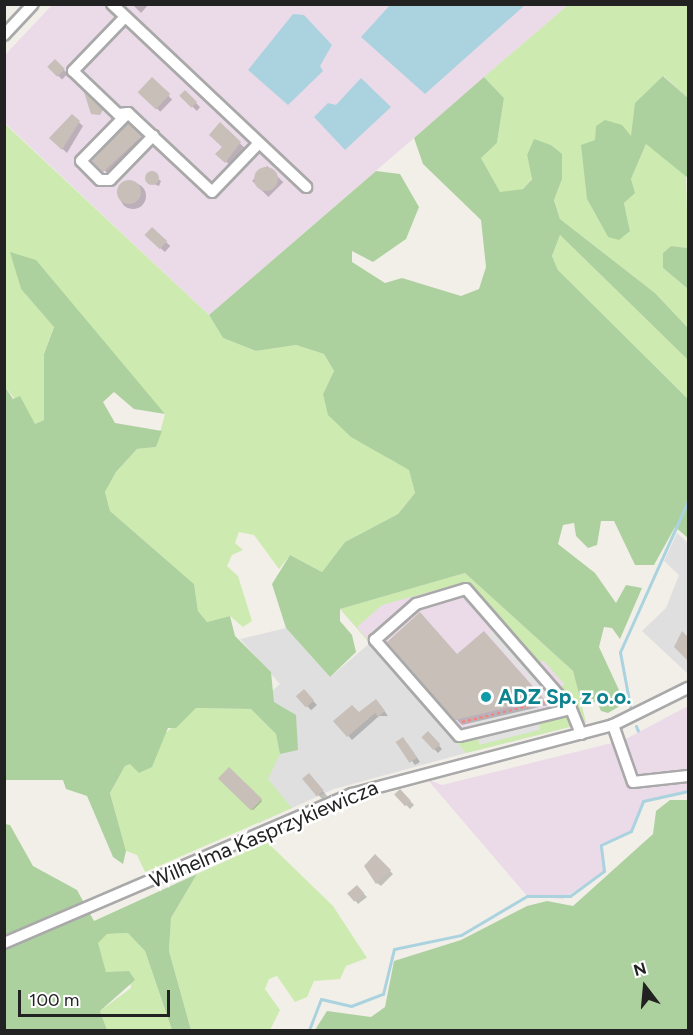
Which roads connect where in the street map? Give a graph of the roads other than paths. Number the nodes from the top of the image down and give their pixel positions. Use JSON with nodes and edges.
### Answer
{"nodes":[{"id":1,"x":33,"y":4,"type":"edge"},
{"id":2,"x":112,"y":4,"type":"edge"},
{"id":3,"x":125,"y":17,"type":"junction"},
{"id":4,"x":4,"y":35,"type":"edge"},
{"id":5,"x":128,"y":113,"type":"junction"},
{"id":6,"x":153,"y":136,"type":"junction"},
{"id":7,"x":259,"y":143,"type":"junction"},
{"id":8,"x":306,"y":187,"type":"dead end"},
{"id":9,"x":688,"y":688,"type":"edge"},
{"id":10,"x":571,"y":709,"type":"junction"},
{"id":11,"x":613,"y":725,"type":"junction"},
{"id":12,"x":581,"y":734,"type":"junction"},
{"id":13,"x":688,"y":776,"type":"edge"},
{"id":14,"x":9,"y":942,"type":"edge"}],
"edges":[{"from":1,"to":4,"type":"street"},
{"from":2,"to":3,"type":"street"},
{"from":3,"to":5,"type":"street"},
{"from":3,"to":7,"type":"street"},
{"from":5,"to":6,"type":"street"},
{"from":5,"to":6,"type":"street"},
{"from":6,"to":7,"type":"street"},
{"from":7,"to":8,"type":"street"},
{"from":9,"to":11,"type":"street","name":"Wilhelma Kasprzykiewicza"},
{"from":10,"to":10,"type":"street"},
{"from":10,"to":12,"type":"street"},
{"from":11,"to":12,"type":"street","name":"Wilhelma Kasprzykiewicza"},
{"from":11,"to":13,"type":"street"},
{"from":12,"to":14,"type":"street","name":"Wilhelma Kasprzykiewicza"}]}
